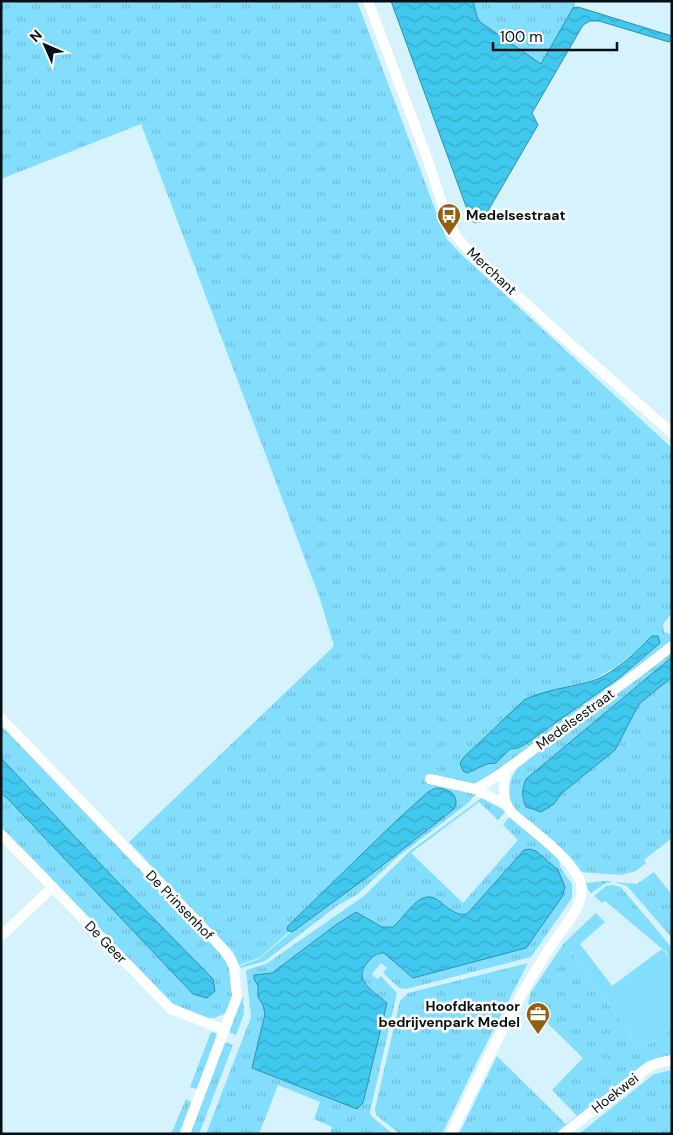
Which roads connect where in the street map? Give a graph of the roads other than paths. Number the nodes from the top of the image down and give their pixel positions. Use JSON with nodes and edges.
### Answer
{"nodes":[{"id":1,"x":368,"y":1,"type":"edge"},
{"id":2,"x":672,"y":432,"type":"edge"},
{"id":3,"x":672,"y":646,"type":"edge"},
{"id":4,"x":1,"y":718,"type":"edge"},
{"id":5,"x":505,"y":771,"type":"junction"},
{"id":6,"x":430,"y":779,"type":"dead end"},
{"id":7,"x":475,"y":789,"type":"junction"},
{"id":8,"x":506,"y":805,"type":"junction"},
{"id":9,"x":1,"y":834,"type":"edge"},
{"id":10,"x":53,"y":886,"type":"junction"},
{"id":11,"x":1,"y":936,"type":"edge"},
{"id":12,"x":225,"y":1030,"type":"junction"},
{"id":13,"x":672,"y":1060,"type":"edge"},
{"id":14,"x":185,"y":1134,"type":"edge"},
{"id":15,"x":451,"y":1134,"type":"edge"},
{"id":16,"x":563,"y":1134,"type":"edge"}],
"edges":[{"from":1,"to":2,"type":"street","name":"Merchant"},
{"from":3,"to":5,"type":"street","name":"Medelsestraat"},
{"from":4,"to":12,"type":"street","name":"De Prinsenhof"},
{"from":5,"to":7,"type":"street","name":"Medelsestraat"},
{"from":5,"to":8,"type":"street"},
{"from":6,"to":7,"type":"street"},
{"from":7,"to":8,"type":"street"},
{"from":8,"to":15,"type":"street"},
{"from":9,"to":10,"type":"street","name":"De Geer"},
{"from":10,"to":11,"type":"street"},
{"from":10,"to":12,"type":"street","name":"De Geer"},
{"from":12,"to":14,"type":"street","name":"De Prinsenhof"},
{"from":13,"to":16,"type":"street","name":"Hoekwei"}]}
